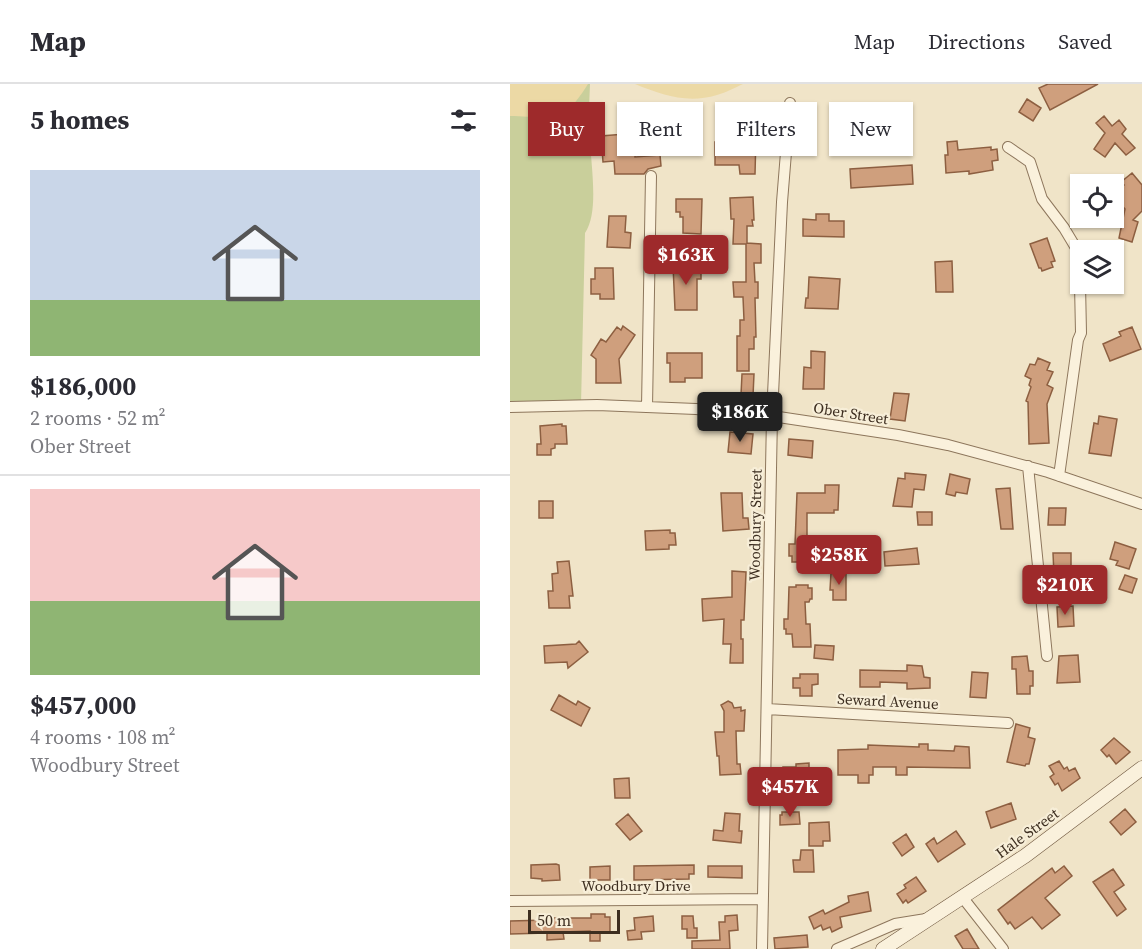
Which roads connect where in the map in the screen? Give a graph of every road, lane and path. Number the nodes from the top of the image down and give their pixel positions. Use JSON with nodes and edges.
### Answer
{"nodes":[{"id":1,"x":1008,"y":147,"type":"dead end"},
{"id":2,"x":786,"y":156,"type":"edge"},
{"id":3,"x":651,"y":176,"type":"dead end"},
{"id":4,"x":1071,"y":240,"type":"edge"},
{"id":5,"x":1080,"y":294,"type":"edge"},
{"id":6,"x":510,"y":407,"type":"edge"},
{"id":7,"x":647,"y":407,"type":"junction"},
{"id":8,"x":772,"y":416,"type":"junction"},
{"id":9,"x":1028,"y":466,"type":"junction"},
{"id":10,"x":1059,"y":476,"type":"junction"},
{"id":11,"x":1142,"y":504,"type":"edge"},
{"id":12,"x":1047,"y":656,"type":"dead end"},
{"id":13,"x":766,"y":709,"type":"junction"},
{"id":14,"x":1008,"y":723,"type":"dead end"},
{"id":15,"x":1142,"y":768,"type":"edge"},
{"id":16,"x":963,"y":898,"type":"junction"},
{"id":17,"x":762,"y":899,"type":"junction"},
{"id":18,"x":510,"y":901,"type":"edge"},
{"id":19,"x":929,"y":919,"type":"junction"},
{"id":20,"x":762,"y":949,"type":"edge"},
{"id":21,"x":837,"y":949,"type":"edge"},
{"id":22,"x":883,"y":949,"type":"edge"},
{"id":23,"x":1003,"y":949,"type":"edge"}],
"edges":[{"from":1,"to":4,"type":"street"},
{"from":2,"to":8,"type":"street","name":"Woodbury Street"},
{"from":3,"to":7,"type":"street"},
{"from":5,"to":10,"type":"street"},
{"from":6,"to":7,"type":"street","name":"Ober Street"},
{"from":7,"to":8,"type":"street","name":"Ober Street"},
{"from":8,"to":9,"type":"street","name":"Ober Street"},
{"from":8,"to":13,"type":"street","name":"Woodbury Street"},
{"from":9,"to":10,"type":"street","name":"Ober Street"},
{"from":9,"to":12,"type":"street"},
{"from":10,"to":11,"type":"street","name":"Ober Street"},
{"from":13,"to":14,"type":"street","name":"Seward Avenue"},
{"from":13,"to":17,"type":"street","name":"Woodbury Street"},
{"from":15,"to":16,"type":"main road","name":"Hale Street"},
{"from":16,"to":19,"type":"main road","name":"Hale Street"},
{"from":16,"to":23,"type":"street"},
{"from":17,"to":18,"type":"street","name":"Woodbury Drive"},
{"from":17,"to":20,"type":"street","name":"Woodbury Street"},
{"from":19,"to":21,"type":"street","name":"Hale Street"},
{"from":19,"to":22,"type":"main road","name":"Hale Street"}]}
